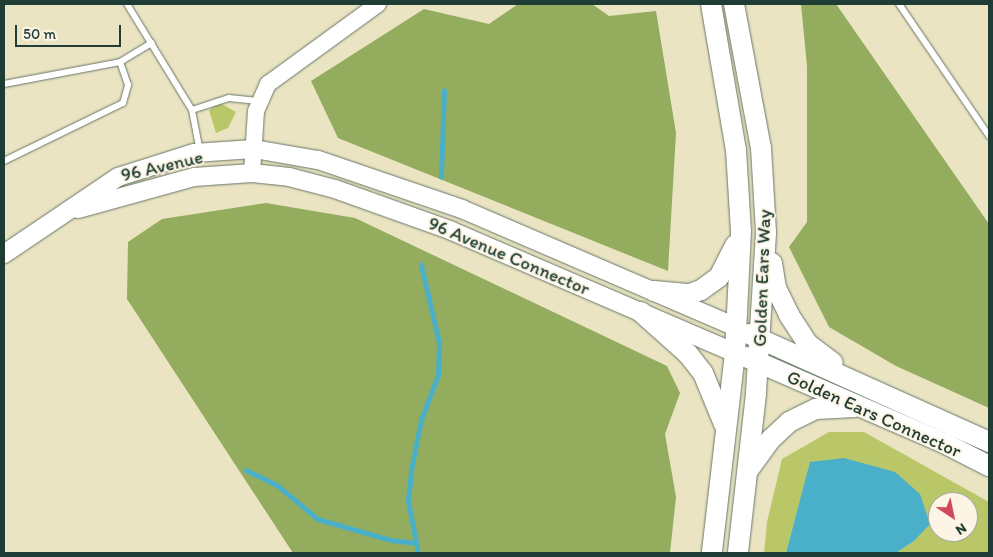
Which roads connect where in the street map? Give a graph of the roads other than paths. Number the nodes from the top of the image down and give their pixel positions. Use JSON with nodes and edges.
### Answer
{"nodes":[{"id":1,"x":128,"y":4,"type":"edge"},
{"id":2,"x":378,"y":4,"type":"edge"},
{"id":3,"x":710,"y":4,"type":"edge"},
{"id":4,"x":734,"y":4,"type":"edge"},
{"id":5,"x":899,"y":4,"type":"edge"},
{"id":6,"x":152,"y":43,"type":"junction"},
{"id":7,"x":120,"y":62,"type":"junction"},
{"id":8,"x":4,"y":84,"type":"edge"},
{"id":9,"x":258,"y":101,"type":"junction"},
{"id":10,"x":192,"y":110,"type":"junction"},
{"id":11,"x":989,"y":136,"type":"edge"},
{"id":12,"x":254,"y":149,"type":"junction"},
{"id":13,"x":200,"y":153,"type":"junction"},
{"id":14,"x":4,"y":161,"type":"edge"},
{"id":15,"x":252,"y":173,"type":"junction"},
{"id":16,"x":61,"y":215,"type":"junction"},
{"id":17,"x":740,"y":231,"type":"junction"},
{"id":18,"x":766,"y":233,"type":"junction"},
{"id":19,"x":4,"y":254,"type":"edge"},
{"id":20,"x":654,"y":291,"type":"junction"},
{"id":21,"x":641,"y":312,"type":"junction"},
{"id":22,"x":736,"y":327,"type":"junction"},
{"id":23,"x":760,"y":339,"type":"junction"},
{"id":24,"x":735,"y":353,"type":"junction"},
{"id":25,"x":758,"y":362,"type":"junction"},
{"id":26,"x":861,"y":384,"type":"junction"},
{"id":27,"x":860,"y":406,"type":"junction"},
{"id":28,"x":725,"y":428,"type":"junction"},
{"id":29,"x":989,"y":442,"type":"edge"},
{"id":30,"x":989,"y":466,"type":"edge"},
{"id":31,"x":748,"y":471,"type":"junction"},
{"id":32,"x":712,"y":553,"type":"edge"},
{"id":33,"x":738,"y":553,"type":"edge"}],
"edges":[{"from":1,"to":6,"type":"lane"},
{"from":2,"to":9,"type":"street"},
{"from":3,"to":17,"type":"main road","name":"Golden Ears Way"},
{"from":4,"to":18,"type":"main road","name":"Golden Ears Way"},
{"from":5,"to":11,"type":"lane"},
{"from":6,"to":7,"type":"lane"},
{"from":6,"to":10,"type":"lane"},
{"from":7,"to":8,"type":"lane"},
{"from":7,"to":14,"type":"lane"},
{"from":9,"to":10,"type":"lane"},
{"from":9,"to":12,"type":"street"},
{"from":10,"to":13,"type":"lane"},
{"from":12,"to":13,"type":"main road","name":"96 Avenue"},
{"from":12,"to":15,"type":"street"},
{"from":12,"to":20,"type":"main road","name":"96 Avenue Connector"},
{"from":13,"to":16,"type":"main road","name":"96 Avenue"},
{"from":15,"to":16,"type":"main road","name":"96 Avenue"},
{"from":15,"to":21,"type":"main road","name":"96 Avenue Connector"},
{"from":16,"to":19,"type":"main road","name":"96 Avenue"},
{"from":17,"to":20,"type":"main road"},
{"from":17,"to":22,"type":"main road","name":"Golden Ears Way"},
{"from":18,"to":23,"type":"main road","name":"Golden Ears Way"},
{"from":18,"to":26,"type":"main road"},
{"from":20,"to":22,"type":"main road","name":"96 Avenue Connector"},
{"from":21,"to":24,"type":"main road","name":"96 Avenue Connector"},
{"from":21,"to":28,"type":"main road"},
{"from":22,"to":23,"type":"main road","name":"96 Avenue Connector"},
{"from":22,"to":24,"type":"main road","name":"Golden Ears Way"},
{"from":23,"to":25,"type":"main road","name":"Golden Ears Way"},
{"from":23,"to":26,"type":"main road","name":"Golden Ears Connector"},
{"from":24,"to":25,"type":"main road","name":"96 Avenue Connector"},
{"from":24,"to":28,"type":"main road","name":"Golden Ears Way"},
{"from":25,"to":27,"type":"main road","name":"Golden Ears Connector"},
{"from":25,"to":31,"type":"main road","name":"Golden Ears Way"},
{"from":26,"to":29,"type":"main road","name":"Golden Ears Connector"},
{"from":27,"to":30,"type":"main road","name":"Golden Ears Connector"},
{"from":27,"to":31,"type":"main road"},
{"from":28,"to":32,"type":"main road","name":"Golden Ears Way"},
{"from":31,"to":33,"type":"main road","name":"Golden Ears Way"}]}
